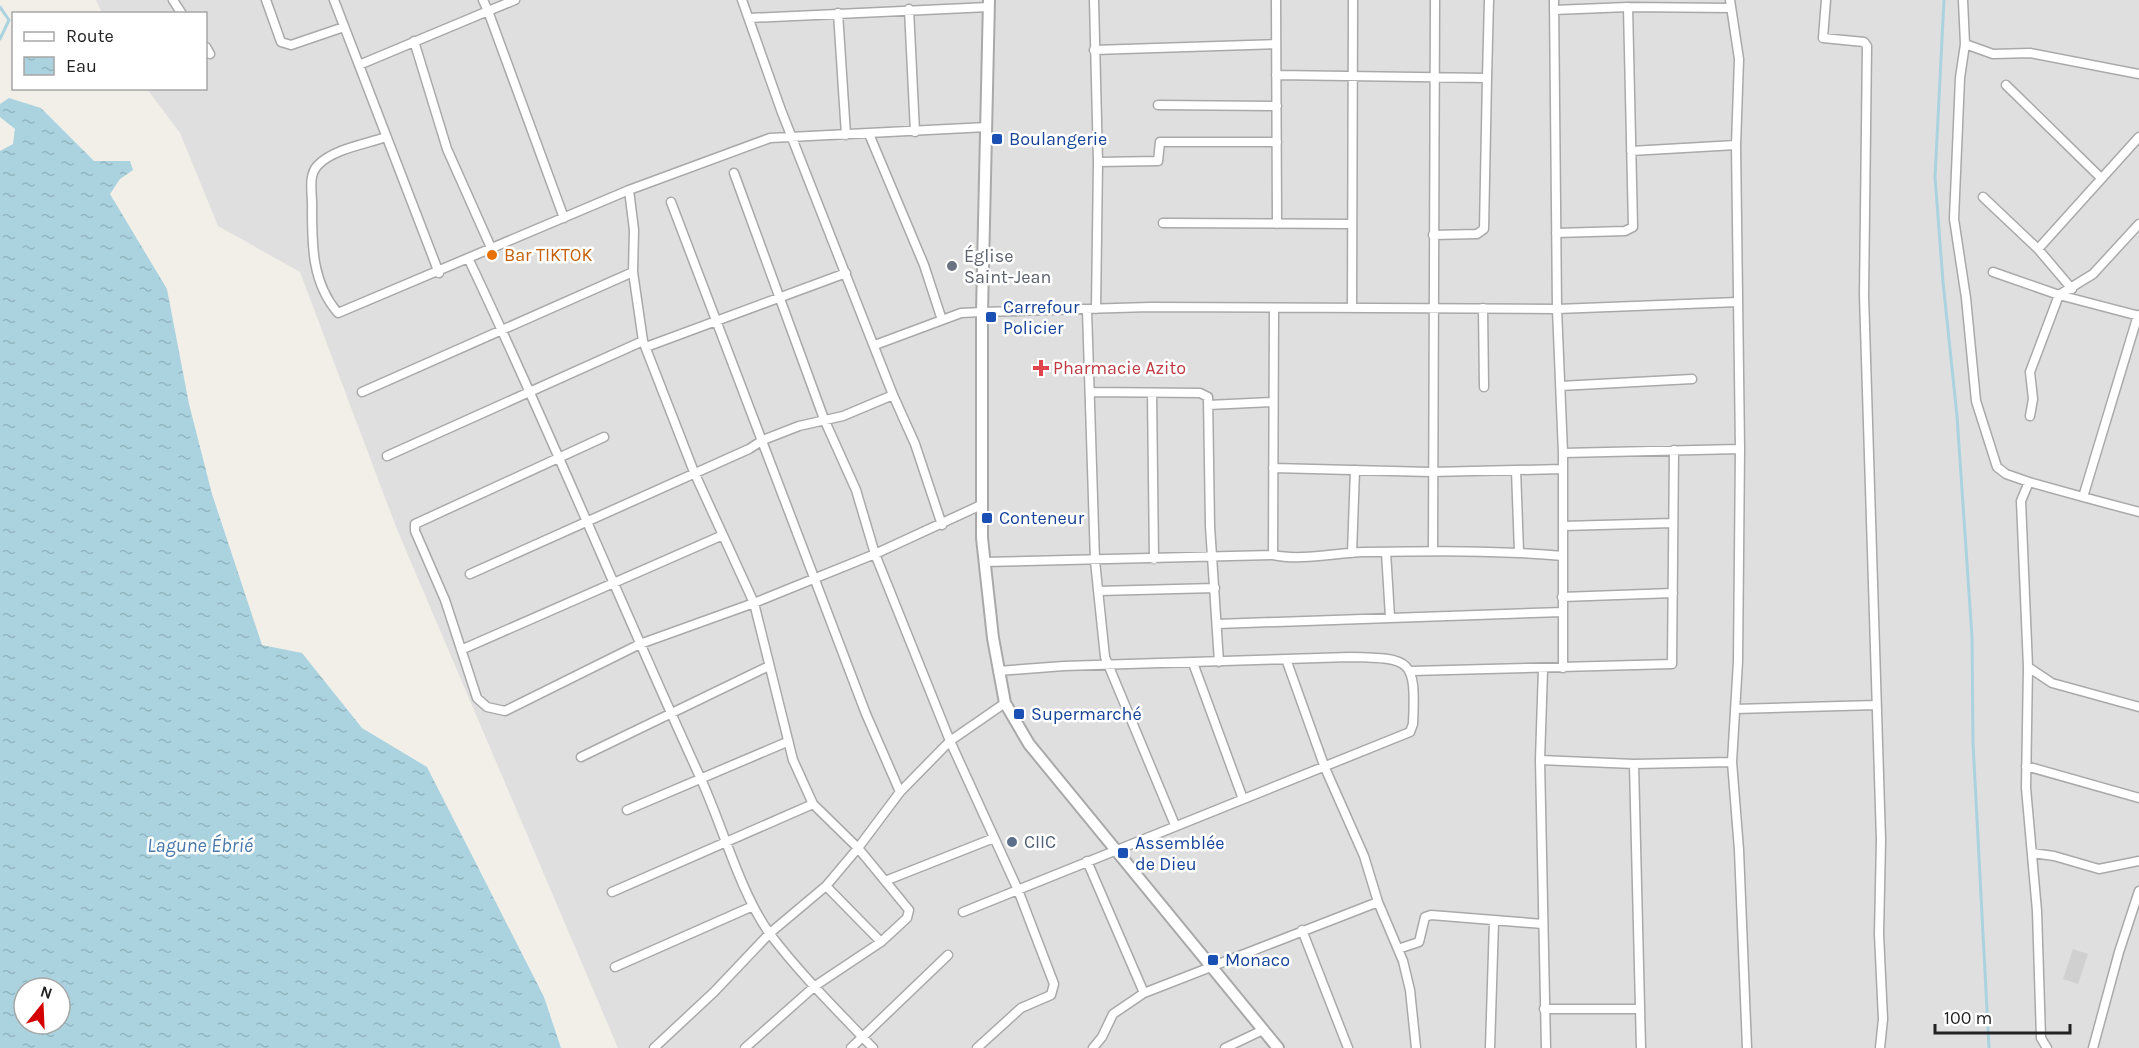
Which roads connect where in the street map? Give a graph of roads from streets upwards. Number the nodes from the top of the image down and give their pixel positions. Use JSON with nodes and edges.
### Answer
{"nodes":[{"id":1,"x":266,"y":0,"type":"edge"},
{"id":2,"x":334,"y":0,"type":"edge"},
{"id":3,"x":483,"y":0,"type":"edge"},
{"id":4,"x":515,"y":0,"type":"edge"},
{"id":5,"x":742,"y":0,"type":"edge"},
{"id":6,"x":1094,"y":0,"type":"edge"},
{"id":7,"x":1276,"y":0,"type":"edge"},
{"id":8,"x":1353,"y":0,"type":"edge"},
{"id":9,"x":1435,"y":0,"type":"edge"},
{"id":10,"x":1489,"y":0,"type":"edge"},
{"id":11,"x":1554,"y":0,"type":"edge"},
{"id":12,"x":1826,"y":0,"type":"edge"},
{"id":13,"x":1963,"y":0,"type":"edge"},
{"id":14,"x":989,"y":4,"type":"edge"},
{"id":15,"x":1730,"y":4,"type":"edge"},
{"id":16,"x":1628,"y":7,"type":"junction"},
{"id":17,"x":909,"y":9,"type":"junction"},
{"id":18,"x":1554,"y":10,"type":"junction"},
{"id":19,"x":488,"y":11,"type":"junction"},
{"id":20,"x":838,"y":13,"type":"junction"},
{"id":21,"x":748,"y":18,"type":"junction"},
{"id":22,"x":344,"y":27,"type":"junction"},
{"id":23,"x":414,"y":42,"type":"junction"},
{"id":24,"x":1276,"y":44,"type":"junction"},
{"id":25,"x":1965,"y":44,"type":"junction"},
{"id":26,"x":1094,"y":50,"type":"junction"},
{"id":27,"x":359,"y":65,"type":"junction"},
{"id":28,"x":2139,"y":74,"type":"edge"},
{"id":29,"x":1276,"y":75,"type":"junction"},
{"id":30,"x":1353,"y":76,"type":"junction"},
{"id":31,"x":1434,"y":78,"type":"junction"},
{"id":32,"x":1487,"y":78,"type":"junction"},
{"id":33,"x":2006,"y":85,"type":"dead end"},
{"id":34,"x":1158,"y":105,"type":"dead end"},
{"id":35,"x":1277,"y":106,"type":"junction"},
{"id":36,"x":987,"y":127,"type":"junction"},
{"id":37,"x":915,"y":132,"type":"junction"},
{"id":38,"x":869,"y":134,"type":"junction"},
{"id":39,"x":846,"y":135,"type":"junction"},
{"id":40,"x":386,"y":137,"type":"junction"},
{"id":41,"x":2139,"y":137,"type":"edge"},
{"id":42,"x":792,"y":138,"type":"junction"},
{"id":43,"x":1277,"y":142,"type":"junction"},
{"id":44,"x":1736,"y":146,"type":"junction"},
{"id":45,"x":1631,"y":151,"type":"junction"},
{"id":46,"x":1098,"y":162,"type":"junction"},
{"id":47,"x":734,"y":173,"type":"dead end"},
{"id":48,"x":2100,"y":177,"type":"junction"},
{"id":49,"x":629,"y":190,"type":"junction"},
{"id":50,"x":1983,"y":197,"type":"dead end"},
{"id":51,"x":671,"y":202,"type":"dead end"},
{"id":52,"x":564,"y":218,"type":"junction"},
{"id":53,"x":1163,"y":223,"type":"dead end"},
{"id":54,"x":1277,"y":224,"type":"junction"},
{"id":55,"x":1350,"y":224,"type":"junction"},
{"id":56,"x":2139,"y":224,"type":"edge"},
{"id":57,"x":1556,"y":233,"type":"junction"},
{"id":58,"x":1433,"y":235,"type":"junction"},
{"id":59,"x":492,"y":249,"type":"junction"},
{"id":60,"x":2038,"y":249,"type":"junction"},
{"id":61,"x":469,"y":260,"type":"junction"},
{"id":62,"x":633,"y":272,"type":"junction"},
{"id":63,"x":1993,"y":272,"type":"dead end"},
{"id":64,"x":439,"y":273,"type":"junction"},
{"id":65,"x":846,"y":273,"type":"junction"},
{"id":66,"x":2072,"y":289,"type":"junction"},
{"id":67,"x":2059,"y":295,"type":"junction"},
{"id":68,"x":782,"y":297,"type":"junction"},
{"id":69,"x":1738,"y":302,"type":"junction"},
{"id":70,"x":1274,"y":308,"type":"junction"},
{"id":71,"x":1352,"y":308,"type":"junction"},
{"id":72,"x":1432,"y":308,"type":"junction"},
{"id":73,"x":1483,"y":308,"type":"junction"},
{"id":74,"x":1092,"y":309,"type":"junction"},
{"id":75,"x":1557,"y":309,"type":"junction"},
{"id":76,"x":982,"y":312,"type":"junction"},
{"id":77,"x":2138,"y":316,"type":"edge"},
{"id":78,"x":718,"y":320,"type":"junction"},
{"id":79,"x":942,"y":320,"type":"junction"},
{"id":80,"x":502,"y":330,"type":"junction"},
{"id":81,"x":645,"y":344,"type":"junction"},
{"id":82,"x":875,"y":345,"type":"junction"},
{"id":83,"x":1692,"y":379,"type":"dead end"},
{"id":84,"x":1560,"y":386,"type":"junction"},
{"id":85,"x":1484,"y":387,"type":"dead end"},
{"id":86,"x":362,"y":392,"type":"dead end"},
{"id":87,"x":531,"y":392,"type":"junction"},
{"id":88,"x":1090,"y":392,"type":"junction"},
{"id":89,"x":1152,"y":393,"type":"junction"},
{"id":90,"x":894,"y":395,"type":"junction"},
{"id":91,"x":1273,"y":402,"type":"junction"},
{"id":92,"x":1208,"y":405,"type":"junction"},
{"id":93,"x":2030,"y":416,"type":"dead end"},
{"id":94,"x":824,"y":419,"type":"junction"},
{"id":95,"x":604,"y":437,"type":"dead end"},
{"id":96,"x":763,"y":440,"type":"junction"},
{"id":97,"x":1740,"y":449,"type":"junction"},
{"id":98,"x":1674,"y":450,"type":"junction"},
{"id":99,"x":1563,"y":453,"type":"junction"},
{"id":100,"x":387,"y":456,"type":"dead end"},
{"id":101,"x":558,"y":457,"type":"junction"},
{"id":102,"x":1273,"y":468,"type":"junction"},
{"id":103,"x":1563,"y":469,"type":"junction"},
{"id":104,"x":1354,"y":470,"type":"junction"},
{"id":105,"x":1516,"y":470,"type":"junction"},
{"id":106,"x":694,"y":472,"type":"junction"},
{"id":107,"x":1431,"y":472,"type":"junction"},
{"id":108,"x":2029,"y":482,"type":"junction"},
{"id":109,"x":2083,"y":497,"type":"junction"},
{"id":110,"x":981,"y":505,"type":"junction"},
{"id":111,"x":2139,"y":512,"type":"edge"},
{"id":112,"x":585,"y":521,"type":"junction"},
{"id":113,"x":1673,"y":524,"type":"junction"},
{"id":114,"x":942,"y":525,"type":"junction"},
{"id":115,"x":1563,"y":526,"type":"junction"},
{"id":116,"x":723,"y":535,"type":"junction"},
{"id":117,"x":1433,"y":551,"type":"junction"},
{"id":118,"x":1386,"y":552,"type":"junction"},
{"id":119,"x":1519,"y":552,"type":"junction"},
{"id":120,"x":1352,"y":553,"type":"junction"},
{"id":121,"x":875,"y":554,"type":"junction"},
{"id":122,"x":1273,"y":555,"type":"junction"},
{"id":123,"x":1563,"y":556,"type":"junction"},
{"id":124,"x":1213,"y":557,"type":"junction"},
{"id":125,"x":1154,"y":559,"type":"junction"},
{"id":126,"x":1095,"y":561,"type":"junction"},
{"id":127,"x":984,"y":562,"type":"junction"},
{"id":128,"x":470,"y":574,"type":"dead end"},
{"id":129,"x":816,"y":578,"type":"junction"},
{"id":130,"x":613,"y":583,"type":"junction"},
{"id":131,"x":1215,"y":588,"type":"junction"},
{"id":132,"x":1098,"y":591,"type":"junction"},
{"id":133,"x":1673,"y":593,"type":"junction"},
{"id":134,"x":1562,"y":597,"type":"junction"},
{"id":135,"x":754,"y":603,"type":"junction"},
{"id":136,"x":1562,"y":612,"type":"junction"},
{"id":137,"x":1390,"y":617,"type":"junction"},
{"id":138,"x":1217,"y":624,"type":"junction"},
{"id":139,"x":640,"y":644,"type":"junction"},
{"id":140,"x":463,"y":649,"type":"junction"},
{"id":141,"x":1286,"y":659,"type":"junction"},
{"id":142,"x":1219,"y":662,"type":"junction"},
{"id":143,"x":1193,"y":663,"type":"junction"},
{"id":144,"x":768,"y":666,"type":"junction"},
{"id":145,"x":1108,"y":666,"type":"junction"},
{"id":146,"x":2028,"y":667,"type":"junction"},
{"id":147,"x":1563,"y":668,"type":"junction"},
{"id":148,"x":1543,"y":669,"type":"junction"},
{"id":149,"x":998,"y":671,"type":"junction"},
{"id":150,"x":1411,"y":671,"type":"junction"},
{"id":151,"x":1005,"y":704,"type":"junction"},
{"id":152,"x":1876,"y":705,"type":"junction"},
{"id":153,"x":2139,"y":707,"type":"edge"},
{"id":154,"x":1735,"y":710,"type":"junction"},
{"id":155,"x":670,"y":713,"type":"junction"},
{"id":156,"x":950,"y":741,"type":"junction"},
{"id":157,"x":787,"y":742,"type":"junction"},
{"id":158,"x":581,"y":757,"type":"dead end"},
{"id":159,"x":1540,"y":760,"type":"junction"},
{"id":160,"x":1732,"y":762,"type":"junction"},
{"id":161,"x":1634,"y":764,"type":"junction"},
{"id":162,"x":2026,"y":766,"type":"junction"},
{"id":163,"x":1325,"y":768,"type":"junction"},
{"id":164,"x":701,"y":778,"type":"junction"},
{"id":165,"x":900,"y":792,"type":"junction"},
{"id":166,"x":2139,"y":798,"type":"edge"},
{"id":167,"x":1243,"y":799,"type":"junction"},
{"id":168,"x":813,"y":804,"type":"junction"},
{"id":169,"x":627,"y":810,"type":"dead end"},
{"id":170,"x":1175,"y":825,"type":"junction"},
{"id":171,"x":994,"y":838,"type":"junction"},
{"id":172,"x":728,"y":841,"type":"junction"},
{"id":173,"x":858,"y":848,"type":"junction"},
{"id":174,"x":1114,"y":850,"type":"junction"},
{"id":175,"x":2032,"y":853,"type":"junction"},
{"id":176,"x":1087,"y":861,"type":"junction"},
{"id":177,"x":2139,"y":861,"type":"edge"},
{"id":178,"x":885,"y":881,"type":"junction"},
{"id":179,"x":826,"y":886,"type":"junction"},
{"id":180,"x":1018,"y":890,"type":"junction"},
{"id":181,"x":2139,"y":891,"type":"edge"},
{"id":182,"x":612,"y":892,"type":"dead end"},
{"id":183,"x":1378,"y":902,"type":"junction"},
{"id":184,"x":753,"y":906,"type":"junction"},
{"id":185,"x":963,"y":912,"type":"dead end"},
{"id":186,"x":1494,"y":921,"type":"junction"},
{"id":187,"x":1543,"y":924,"type":"junction"},
{"id":188,"x":1302,"y":930,"type":"junction"},
{"id":189,"x":770,"y":933,"type":"junction"},
{"id":190,"x":881,"y":942,"type":"junction"},
{"id":191,"x":1398,"y":949,"type":"junction"},
{"id":192,"x":948,"y":955,"type":"dead end"},
{"id":193,"x":615,"y":967,"type":"dead end"},
{"id":194,"x":1210,"y":968,"type":"junction"},
{"id":195,"x":815,"y":986,"type":"junction"},
{"id":196,"x":1144,"y":993,"type":"junction"},
{"id":197,"x":1544,"y":1009,"type":"junction"},
{"id":198,"x":1640,"y":1009,"type":"junction"},
{"id":199,"x":1263,"y":1030,"type":"junction"},
{"id":200,"x":863,"y":1037,"type":"junction"},
{"id":201,"x":654,"y":1048,"type":"edge"},
{"id":202,"x":745,"y":1048,"type":"edge"},
{"id":203,"x":851,"y":1048,"type":"edge"},
{"id":204,"x":873,"y":1048,"type":"edge"},
{"id":205,"x":976,"y":1048,"type":"edge"},
{"id":206,"x":1093,"y":1048,"type":"edge"},
{"id":207,"x":1225,"y":1048,"type":"edge"},
{"id":208,"x":1278,"y":1048,"type":"edge"},
{"id":209,"x":1348,"y":1048,"type":"edge"},
{"id":210,"x":1416,"y":1048,"type":"edge"},
{"id":211,"x":1490,"y":1048,"type":"edge"},
{"id":212,"x":1546,"y":1048,"type":"edge"},
{"id":213,"x":1641,"y":1048,"type":"edge"},
{"id":214,"x":1747,"y":1048,"type":"edge"},
{"id":215,"x":1880,"y":1048,"type":"edge"},
{"id":216,"x":2047,"y":1048,"type":"edge"},
{"id":217,"x":2093,"y":1048,"type":"edge"}],
"edges":[{"from":1,"to":22,"type":"street"},
{"from":2,"to":22,"type":"street"},
{"from":3,"to":19,"type":"street"},
{"from":4,"to":19,"type":"street"},
{"from":5,"to":21,"type":"street"},
{"from":6,"to":26,"type":"street"},
{"from":7,"to":24,"type":"street"},
{"from":8,"to":30,"type":"street"},
{"from":9,"to":31,"type":"street"},
{"from":10,"to":32,"type":"street"},
{"from":11,"to":18,"type":"street"},
{"from":12,"to":152,"type":"street"},
{"from":13,"to":25,"type":"street"},
{"from":14,"to":17,"type":"street"},
{"from":14,"to":36,"type":"street"},
{"from":15,"to":16,"type":"street"},
{"from":15,"to":44,"type":"street"},
{"from":16,"to":18,"type":"street"},
{"from":16,"to":45,"type":"street"},
{"from":17,"to":20,"type":"street"},
{"from":17,"to":37,"type":"street"},
{"from":18,"to":57,"type":"street"},
{"from":19,"to":23,"type":"street"},
{"from":19,"to":52,"type":"street"},
{"from":20,"to":21,"type":"street"},
{"from":20,"to":39,"type":"street"},
{"from":21,"to":42,"type":"street"},
{"from":22,"to":27,"type":"street"},
{"from":23,"to":27,"type":"street"},
{"from":23,"to":59,"type":"street"},
{"from":24,"to":26,"type":"street"},
{"from":24,"to":29,"type":"street"},
{"from":25,"to":28,"type":"street"},
{"from":25,"to":108,"type":"street"},
{"from":26,"to":46,"type":"street"},
{"from":27,"to":40,"type":"street"},
{"from":29,"to":30,"type":"street"},
{"from":29,"to":35,"type":"street"},
{"from":30,"to":31,"type":"street"},
{"from":30,"to":55,"type":"street"},
{"from":31,"to":32,"type":"street"},
{"from":31,"to":58,"type":"street"},
{"from":32,"to":58,"type":"street"},
{"from":33,"to":48,"type":"street"},
{"from":34,"to":35,"type":"street"},
{"from":35,"to":43,"type":"street"},
{"from":36,"to":37,"type":"street"},
{"from":36,"to":76,"type":"street"},
{"from":37,"to":38,"type":"street"},
{"from":38,"to":39,"type":"street"},
{"from":38,"to":79,"type":"street"},
{"from":39,"to":42,"type":"street"},
{"from":40,"to":64,"type":"street"},
{"from":40,"to":64,"type":"street"},
{"from":41,"to":48,"type":"street"},
{"from":42,"to":49,"type":"street"},
{"from":42,"to":65,"type":"street"},
{"from":43,"to":46,"type":"street"},
{"from":43,"to":54,"type":"street"},
{"from":44,"to":45,"type":"street"},
{"from":44,"to":69,"type":"street"},
{"from":45,"to":57,"type":"street"},
{"from":46,"to":74,"type":"street"},
{"from":47,"to":68,"type":"street"},
{"from":48,"to":60,"type":"street"},
{"from":49,"to":52,"type":"street"},
{"from":49,"to":62,"type":"street"},
{"from":50,"to":60,"type":"street"},
{"from":51,"to":78,"type":"street"},
{"from":52,"to":59,"type":"street"},
{"from":53,"to":54,"type":"street"},
{"from":54,"to":55,"type":"street"},
{"from":55,"to":71,"type":"street"},
{"from":56,"to":66,"type":"street"},
{"from":57,"to":75,"type":"street"},
{"from":58,"to":72,"type":"street"},
{"from":59,"to":61,"type":"street"},
{"from":60,"to":66,"type":"street"},
{"from":61,"to":64,"type":"street"},
{"from":61,"to":80,"type":"street"},
{"from":62,"to":80,"type":"street"},
{"from":62,"to":81,"type":"street"},
{"from":63,"to":67,"type":"street"},
{"from":65,"to":68,"type":"street"},
{"from":65,"to":82,"type":"street"},
{"from":66,"to":67,"type":"street"},
{"from":67,"to":77,"type":"street"},
{"from":67,"to":93,"type":"street"},
{"from":68,"to":78,"type":"street"},
{"from":68,"to":94,"type":"street"},
{"from":69,"to":75,"type":"street"},
{"from":69,"to":97,"type":"street"},
{"from":70,"to":71,"type":"street"},
{"from":70,"to":74,"type":"street"},
{"from":70,"to":91,"type":"street"},
{"from":71,"to":72,"type":"street"},
{"from":72,"to":73,"type":"street"},
{"from":72,"to":107,"type":"street"},
{"from":73,"to":75,"type":"street"},
{"from":73,"to":85,"type":"street"},
{"from":74,"to":76,"type":"street"},
{"from":74,"to":88,"type":"street"},
{"from":75,"to":84,"type":"street"},
{"from":76,"to":79,"type":"street"},
{"from":76,"to":110,"type":"street"},
{"from":77,"to":109,"type":"street"},
{"from":78,"to":81,"type":"street"},
{"from":78,"to":96,"type":"street"},
{"from":79,"to":82,"type":"street"},
{"from":80,"to":86,"type":"street"},
{"from":80,"to":87,"type":"street"},
{"from":81,"to":87,"type":"street"},
{"from":81,"to":106,"type":"street"},
{"from":82,"to":90,"type":"street"},
{"from":83,"to":84,"type":"street"},
{"from":84,"to":99,"type":"street"},
{"from":87,"to":100,"type":"street"},
{"from":87,"to":101,"type":"street"},
{"from":88,"to":89,"type":"street"},
{"from":88,"to":126,"type":"street"},
{"from":89,"to":92,"type":"street"},
{"from":89,"to":125,"type":"street"},
{"from":90,"to":94,"type":"street"},
{"from":90,"to":114,"type":"street"},
{"from":91,"to":92,"type":"street"},
{"from":91,"to":102,"type":"street"},
{"from":92,"to":124,"type":"street"},
{"from":94,"to":96,"type":"street"},
{"from":94,"to":121,"type":"street"},
{"from":95,"to":101,"type":"street"},
{"from":96,"to":106,"type":"street"},
{"from":96,"to":129,"type":"street"},
{"from":97,"to":98,"type":"street"},
{"from":97,"to":154,"type":"street"},
{"from":98,"to":99,"type":"street"},
{"from":98,"to":113,"type":"street"},
{"from":99,"to":103,"type":"street"},
{"from":101,"to":112,"type":"street"},
{"from":101,"to":140,"type":"street"},
{"from":102,"to":104,"type":"street"},
{"from":102,"to":122,"type":"street"},
{"from":103,"to":105,"type":"street"},
{"from":103,"to":115,"type":"street"},
{"from":104,"to":107,"type":"street"},
{"from":104,"to":120,"type":"street"},
{"from":105,"to":107,"type":"street"},
{"from":105,"to":119,"type":"street"},
{"from":106,"to":112,"type":"street"},
{"from":106,"to":116,"type":"street"},
{"from":107,"to":117,"type":"street"},
{"from":108,"to":109,"type":"street"},
{"from":108,"to":146,"type":"street"},
{"from":109,"to":111,"type":"street"},
{"from":110,"to":114,"type":"street"},
{"from":110,"to":127,"type":"street"},
{"from":112,"to":128,"type":"street"},
{"from":112,"to":130,"type":"street"},
{"from":113,"to":115,"type":"street"},
{"from":113,"to":133,"type":"street"},
{"from":114,"to":121,"type":"street"},
{"from":115,"to":123,"type":"street"},
{"from":116,"to":130,"type":"street"},
{"from":116,"to":135,"type":"street"},
{"from":117,"to":118,"type":"street"},
{"from":117,"to":119,"type":"street"},
{"from":118,"to":120,"type":"street"},
{"from":118,"to":137,"type":"street"},
{"from":119,"to":123,"type":"street"},
{"from":120,"to":122,"type":"street"},
{"from":121,"to":129,"type":"street"},
{"from":121,"to":156,"type":"street"},
{"from":122,"to":124,"type":"street"},
{"from":123,"to":134,"type":"street"},
{"from":124,"to":125,"type":"street"},
{"from":124,"to":131,"type":"street"},
{"from":125,"to":126,"type":"street"},
{"from":126,"to":127,"type":"street"},
{"from":126,"to":132,"type":"street"},
{"from":127,"to":149,"type":"street"},
{"from":129,"to":135,"type":"street"},
{"from":129,"to":165,"type":"street"},
{"from":130,"to":139,"type":"street"},
{"from":130,"to":140,"type":"street"},
{"from":131,"to":132,"type":"street"},
{"from":131,"to":138,"type":"street"},
{"from":132,"to":145,"type":"street"},
{"from":133,"to":134,"type":"street"},
{"from":133,"to":147,"type":"street"},
{"from":134,"to":136,"type":"street"},
{"from":135,"to":139,"type":"street"},
{"from":135,"to":144,"type":"street"},
{"from":136,"to":137,"type":"street"},
{"from":136,"to":147,"type":"street"},
{"from":137,"to":138,"type":"street"},
{"from":138,"to":142,"type":"street"},
{"from":139,"to":140,"type":"street"},
{"from":139,"to":155,"type":"street"},
{"from":141,"to":142,"type":"street"},
{"from":141,"to":150,"type":"street"},
{"from":141,"to":163,"type":"street"},
{"from":142,"to":143,"type":"street"},
{"from":143,"to":145,"type":"street"},
{"from":143,"to":167,"type":"street"},
{"from":144,"to":155,"type":"street"},
{"from":144,"to":157,"type":"street"},
{"from":145,"to":149,"type":"street"},
{"from":145,"to":170,"type":"street"},
{"from":146,"to":153,"type":"street"},
{"from":146,"to":162,"type":"street"},
{"from":147,"to":148,"type":"street"},
{"from":148,"to":150,"type":"street"},
{"from":148,"to":159,"type":"street"},
{"from":149,"to":151,"type":"street"},
{"from":150,"to":163,"type":"street"},
{"from":151,"to":156,"type":"street"},
{"from":151,"to":174,"type":"street"},
{"from":152,"to":154,"type":"street"},
{"from":152,"to":215,"type":"street"},
{"from":154,"to":160,"type":"street"},
{"from":155,"to":158,"type":"street"},
{"from":155,"to":164,"type":"street"},
{"from":156,"to":165,"type":"street"},
{"from":156,"to":171,"type":"street"},
{"from":157,"to":164,"type":"street"},
{"from":157,"to":168,"type":"street"},
{"from":159,"to":161,"type":"street"},
{"from":159,"to":187,"type":"street"},
{"from":160,"to":161,"type":"street"},
{"from":160,"to":214,"type":"street"},
{"from":161,"to":198,"type":"street"},
{"from":162,"to":166,"type":"street"},
{"from":162,"to":175,"type":"street"},
{"from":163,"to":167,"type":"street"},
{"from":163,"to":183,"type":"street"},
{"from":164,"to":169,"type":"street"},
{"from":164,"to":172,"type":"street"},
{"from":165,"to":173,"type":"street"},
{"from":167,"to":170,"type":"street"},
{"from":168,"to":172,"type":"street"},
{"from":168,"to":173,"type":"street"},
{"from":170,"to":174,"type":"street"},
{"from":171,"to":178,"type":"street"},
{"from":171,"to":180,"type":"street"},
{"from":172,"to":182,"type":"street"},
{"from":172,"to":184,"type":"street"},
{"from":173,"to":178,"type":"street"},
{"from":173,"to":179,"type":"street"},
{"from":174,"to":176,"type":"street"},
{"from":174,"to":194,"type":"street"},
{"from":175,"to":177,"type":"street"},
{"from":175,"to":216,"type":"street"},
{"from":176,"to":180,"type":"street"},
{"from":176,"to":196,"type":"street"},
{"from":178,"to":190,"type":"street"},
{"from":179,"to":189,"type":"street"},
{"from":179,"to":190,"type":"street"},
{"from":180,"to":185,"type":"street"},
{"from":180,"to":205,"type":"street"},
{"from":181,"to":217,"type":"street"},
{"from":183,"to":188,"type":"street"},
{"from":183,"to":191,"type":"street"},
{"from":184,"to":189,"type":"street"},
{"from":184,"to":193,"type":"street"},
{"from":186,"to":187,"type":"street"},
{"from":186,"to":191,"type":"street"},
{"from":186,"to":211,"type":"street"},
{"from":187,"to":197,"type":"street"},
{"from":188,"to":194,"type":"street"},
{"from":188,"to":209,"type":"street"},
{"from":189,"to":195,"type":"street"},
{"from":189,"to":201,"type":"street"},
{"from":190,"to":195,"type":"street"},
{"from":191,"to":210,"type":"street"},
{"from":192,"to":200,"type":"street"},
{"from":194,"to":196,"type":"street"},
{"from":194,"to":199,"type":"street"},
{"from":195,"to":200,"type":"street"},
{"from":195,"to":202,"type":"street"},
{"from":196,"to":206,"type":"street"},
{"from":197,"to":198,"type":"street"},
{"from":197,"to":212,"type":"street"},
{"from":198,"to":213,"type":"street"},
{"from":199,"to":207,"type":"street"},
{"from":199,"to":208,"type":"street"},
{"from":200,"to":203,"type":"street"},
{"from":200,"to":204,"type":"street"}]}
